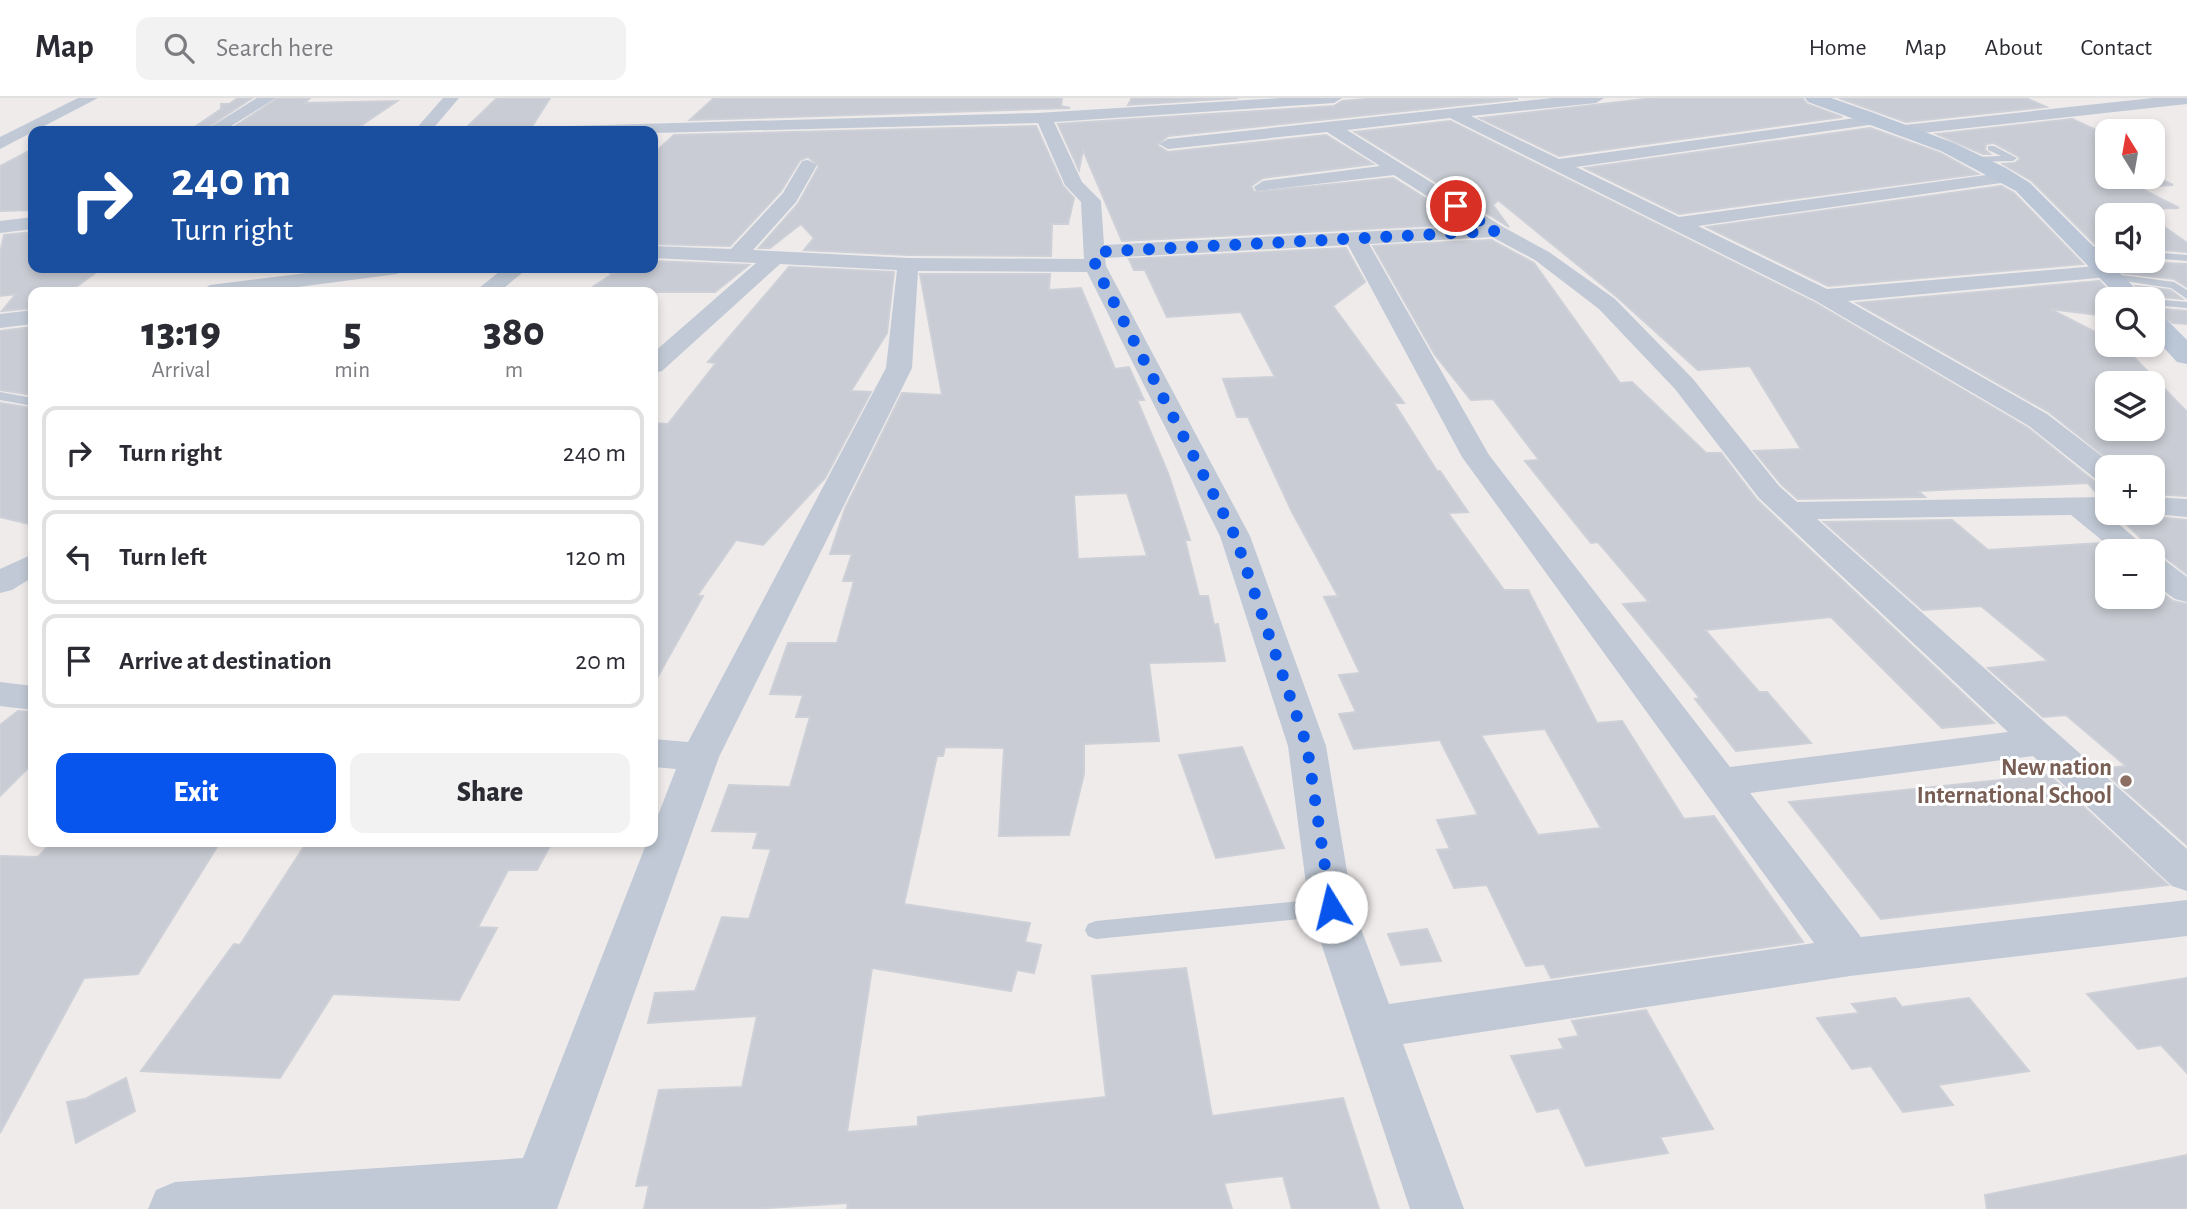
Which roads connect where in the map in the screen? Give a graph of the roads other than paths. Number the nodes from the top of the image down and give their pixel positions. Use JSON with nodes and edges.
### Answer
{"nodes":[{"id":1,"x":90,"y":98,"type":"edge"},
{"id":2,"x":268,"y":98,"type":"edge"},
{"id":3,"x":451,"y":98,"type":"edge"},
{"id":4,"x":1334,"y":98,"type":"edge"},
{"id":5,"x":1596,"y":98,"type":"edge"},
{"id":6,"x":1814,"y":98,"type":"edge"},
{"id":7,"x":2187,"y":99,"type":"edge"},
{"id":8,"x":2165,"y":102,"type":"junction"},
{"id":9,"x":2187,"y":111,"type":"edge"},
{"id":10,"x":1452,"y":113,"type":"junction"},
{"id":11,"x":1044,"y":119,"type":"junction"},
{"id":12,"x":1877,"y":120,"type":"junction"},
{"id":13,"x":35,"y":126,"type":"edge"},
{"id":14,"x":220,"y":126,"type":"edge"},
{"id":15,"x":426,"y":126,"type":"edge"},
{"id":16,"x":658,"y":126,"type":"edge"},
{"id":17,"x":1331,"y":127,"type":"junction"},
{"id":18,"x":28,"y":130,"type":"edge"},
{"id":19,"x":1904,"y":130,"type":"junction"},
{"id":20,"x":0,"y":144,"type":"edge"},
{"id":21,"x":1168,"y":144,"type":"dead end"},
{"id":22,"x":1558,"y":164,"type":"junction"},
{"id":23,"x":808,"y":165,"type":"dead end"},
{"id":24,"x":1397,"y":169,"type":"junction"},
{"id":25,"x":2008,"y":177,"type":"junction"},
{"id":26,"x":1263,"y":187,"type":"dead end"},
{"id":27,"x":1678,"y":223,"type":"junction"},
{"id":28,"x":28,"y":224,"type":"edge"},
{"id":29,"x":0,"y":227,"type":"edge"},
{"id":30,"x":1496,"y":231,"type":"junction"},
{"id":31,"x":1355,"y":238,"type":"junction"},
{"id":32,"x":658,"y":252,"type":"edge"},
{"id":33,"x":737,"y":255,"type":"junction"},
{"id":34,"x":2095,"y":256,"type":"edge"},
{"id":35,"x":2165,"y":256,"type":"edge"},
{"id":36,"x":776,"y":257,"type":"junction"},
{"id":37,"x":2187,"y":258,"type":"edge"},
{"id":38,"x":1095,"y":259,"type":"junction"},
{"id":39,"x":908,"y":264,"type":"junction"},
{"id":40,"x":2095,"y":268,"type":"edge"},
{"id":41,"x":358,"y":273,"type":"edge"},
{"id":42,"x":510,"y":273,"type":"edge"},
{"id":43,"x":2134,"y":273,"type":"edge"},
{"id":44,"x":250,"y":287,"type":"edge"},
{"id":45,"x":492,"y":287,"type":"edge"},
{"id":46,"x":1824,"y":296,"type":"junction"},
{"id":47,"x":2187,"y":296,"type":"edge"},
{"id":48,"x":2165,"y":303,"type":"edge"},
{"id":49,"x":2187,"y":305,"type":"edge"},
{"id":50,"x":28,"y":318,"type":"edge"},
{"id":51,"x":0,"y":321,"type":"edge"},
{"id":52,"x":2165,"y":333,"type":"edge"},
{"id":53,"x":2187,"y":356,"type":"edge"},
{"id":54,"x":658,"y":362,"type":"edge"},
{"id":55,"x":0,"y":396,"type":"edge"},
{"id":56,"x":28,"y":401,"type":"edge"},
{"id":57,"x":2095,"y":464,"type":"edge"},
{"id":58,"x":2093,"y":506,"type":"edge"},
{"id":59,"x":2165,"y":507,"type":"edge"},
{"id":60,"x":2187,"y":508,"type":"edge"},
{"id":61,"x":1791,"y":511,"type":"junction"},
{"id":62,"x":2123,"y":539,"type":"edge"},
{"id":63,"x":28,"y":566,"type":"edge"},
{"id":64,"x":2165,"y":576,"type":"edge"},
{"id":65,"x":0,"y":583,"type":"edge"},
{"id":66,"x":2187,"y":592,"type":"edge"},
{"id":67,"x":0,"y":694,"type":"edge"},
{"id":68,"x":28,"y":697,"type":"edge"},
{"id":69,"x":2042,"y":741,"type":"junction"},
{"id":70,"x":658,"y":753,"type":"edge"},
{"id":71,"x":700,"y":757,"type":"junction"},
{"id":72,"x":1719,"y":783,"type":"junction"},
{"id":73,"x":2187,"y":874,"type":"edge"},
{"id":74,"x":1331,"y":907,"type":"junction"},
{"id":75,"x":2187,"y":918,"type":"edge"},
{"id":76,"x":1096,"y":930,"type":"dead end"},
{"id":77,"x":1850,"y":957,"type":"junction"},
{"id":78,"x":1373,"y":1027,"type":"junction"},
{"id":79,"x":533,"y":1196,"type":"edge"},
{"id":80,"x":175,"y":1209,"type":"edge"},
{"id":81,"x":1437,"y":1209,"type":"edge"}],
"edges":[{"from":1,"to":13,"type":"street"},
{"from":2,"to":14,"type":"street"},
{"from":3,"to":15,"type":"street"},
{"from":4,"to":11,"type":"street"},
{"from":5,"to":10,"type":"street"},
{"from":6,"to":12,"type":"street"},
{"from":7,"to":8,"type":"street"},
{"from":8,"to":9,"type":"street"},
{"from":8,"to":19,"type":"street"},
{"from":10,"to":17,"type":"street"},
{"from":10,"to":22,"type":"street"},
{"from":11,"to":16,"type":"street"},
{"from":11,"to":38,"type":"street"},
{"from":12,"to":19,"type":"street"},
{"from":12,"to":22,"type":"street"},
{"from":17,"to":21,"type":"street"},
{"from":17,"to":24,"type":"street"},
{"from":18,"to":20,"type":"street"},
{"from":19,"to":25,"type":"street"},
{"from":22,"to":27,"type":"street"},
{"from":23,"to":33,"type":"street"},
{"from":24,"to":26,"type":"street"},
{"from":24,"to":30,"type":"street"},
{"from":25,"to":27,"type":"street"},
{"from":25,"to":34,"type":"street"},
{"from":27,"to":46,"type":"street"},
{"from":28,"to":29,"type":"street"},
{"from":30,"to":31,"type":"street"},
{"from":30,"to":61,"type":"street"},
{"from":31,"to":38,"type":"street"},
{"from":31,"to":72,"type":"street"},
{"from":32,"to":33,"type":"street"},
{"from":33,"to":36,"type":"street"},
{"from":35,"to":37,"type":"lane"},
{"from":36,"to":39,"type":"street"},
{"from":36,"to":54,"type":"street"},
{"from":38,"to":39,"type":"street"},
{"from":38,"to":74,"type":"street"},
{"from":39,"to":71,"type":"street"},
{"from":40,"to":46,"type":"street"},
{"from":41,"to":44,"type":"street"},
{"from":42,"to":45,"type":"street"},
{"from":43,"to":47,"type":"lane"},
{"from":46,"to":57,"type":"street"},
{"from":48,"to":49,"type":"lane"},
{"from":50,"to":51,"type":"street"},
{"from":52,"to":53,"type":"street"},
{"from":55,"to":56,"type":"lane"},
{"from":58,"to":61,"type":"street"},
{"from":58,"to":62,"type":"street"},
{"from":59,"to":60,"type":"street"},
{"from":61,"to":69,"type":"street"},
{"from":63,"to":65,"type":"street"},
{"from":64,"to":66,"type":"street"},
{"from":67,"to":68,"type":"street"},
{"from":69,"to":72,"type":"street"},
{"from":69,"to":73,"type":"street"},
{"from":70,"to":71,"type":"street"},
{"from":71,"to":79,"type":"street"},
{"from":72,"to":77,"type":"street"},
{"from":74,"to":76,"type":"lane"},
{"from":74,"to":78,"type":"street"},
{"from":75,"to":77,"type":"street"},
{"from":77,"to":78,"type":"street"},
{"from":78,"to":81,"type":"street"},
{"from":79,"to":80,"type":"street"}]}
